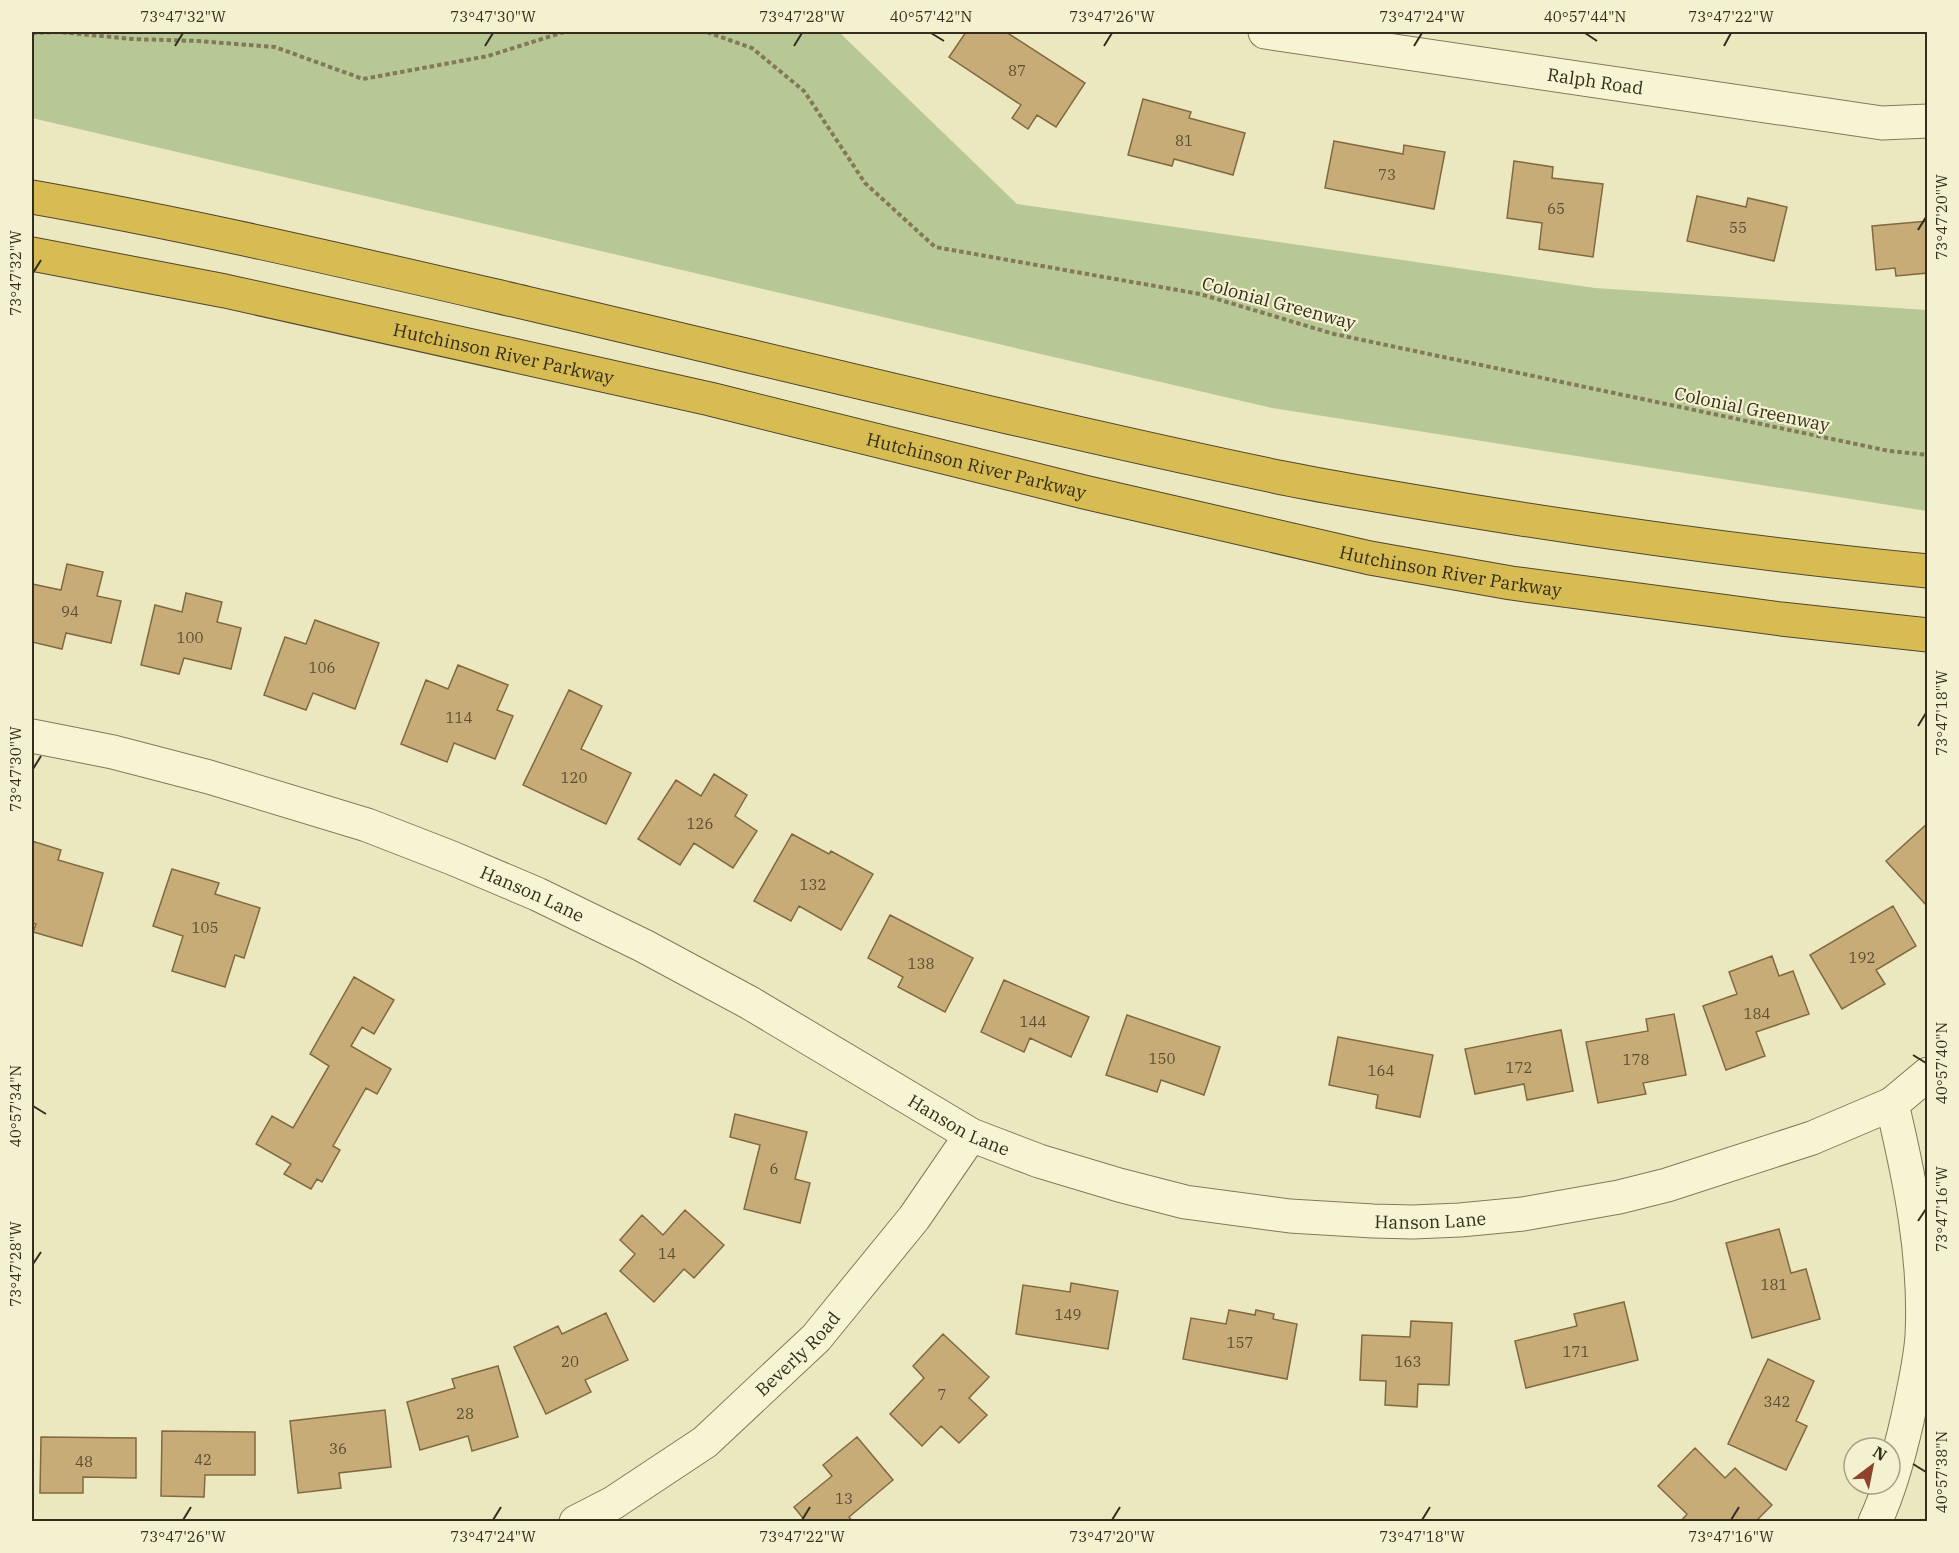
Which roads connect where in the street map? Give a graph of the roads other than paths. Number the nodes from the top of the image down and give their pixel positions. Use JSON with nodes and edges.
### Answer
{"nodes":[{"id":1,"x":1265,"y":32,"type":"edge"},
{"id":2,"x":1928,"y":121,"type":"edge"},
{"id":3,"x":32,"y":197,"type":"edge"},
{"id":4,"x":32,"y":254,"type":"edge"},
{"id":5,"x":1928,"y":571,"type":"edge"},
{"id":6,"x":1928,"y":635,"type":"edge"},
{"id":7,"x":32,"y":736,"type":"edge"},
{"id":8,"x":1928,"y":1074,"type":"edge"},
{"id":9,"x":1892,"y":1104,"type":"junction"},
{"id":10,"x":972,"y":1136,"type":"junction"},
{"id":11,"x":576,"y":1521,"type":"edge"},
{"id":12,"x":1875,"y":1521,"type":"edge"}],
"edges":[{"from":1,"to":2,"type":"street","name":"Ralph Road"},
{"from":3,"to":5,"type":"highway"},
{"from":4,"to":6,"type":"highway","name":"Hutchinson River Parkway"},
{"from":7,"to":10,"type":"street","name":"Hanson Lane"},
{"from":8,"to":9,"type":"street","name":"Hanson Lane"},
{"from":9,"to":10,"type":"street","name":"Hanson Lane"},
{"from":9,"to":12,"type":"street"},
{"from":10,"to":11,"type":"street","name":"Beverly Road"}]}
